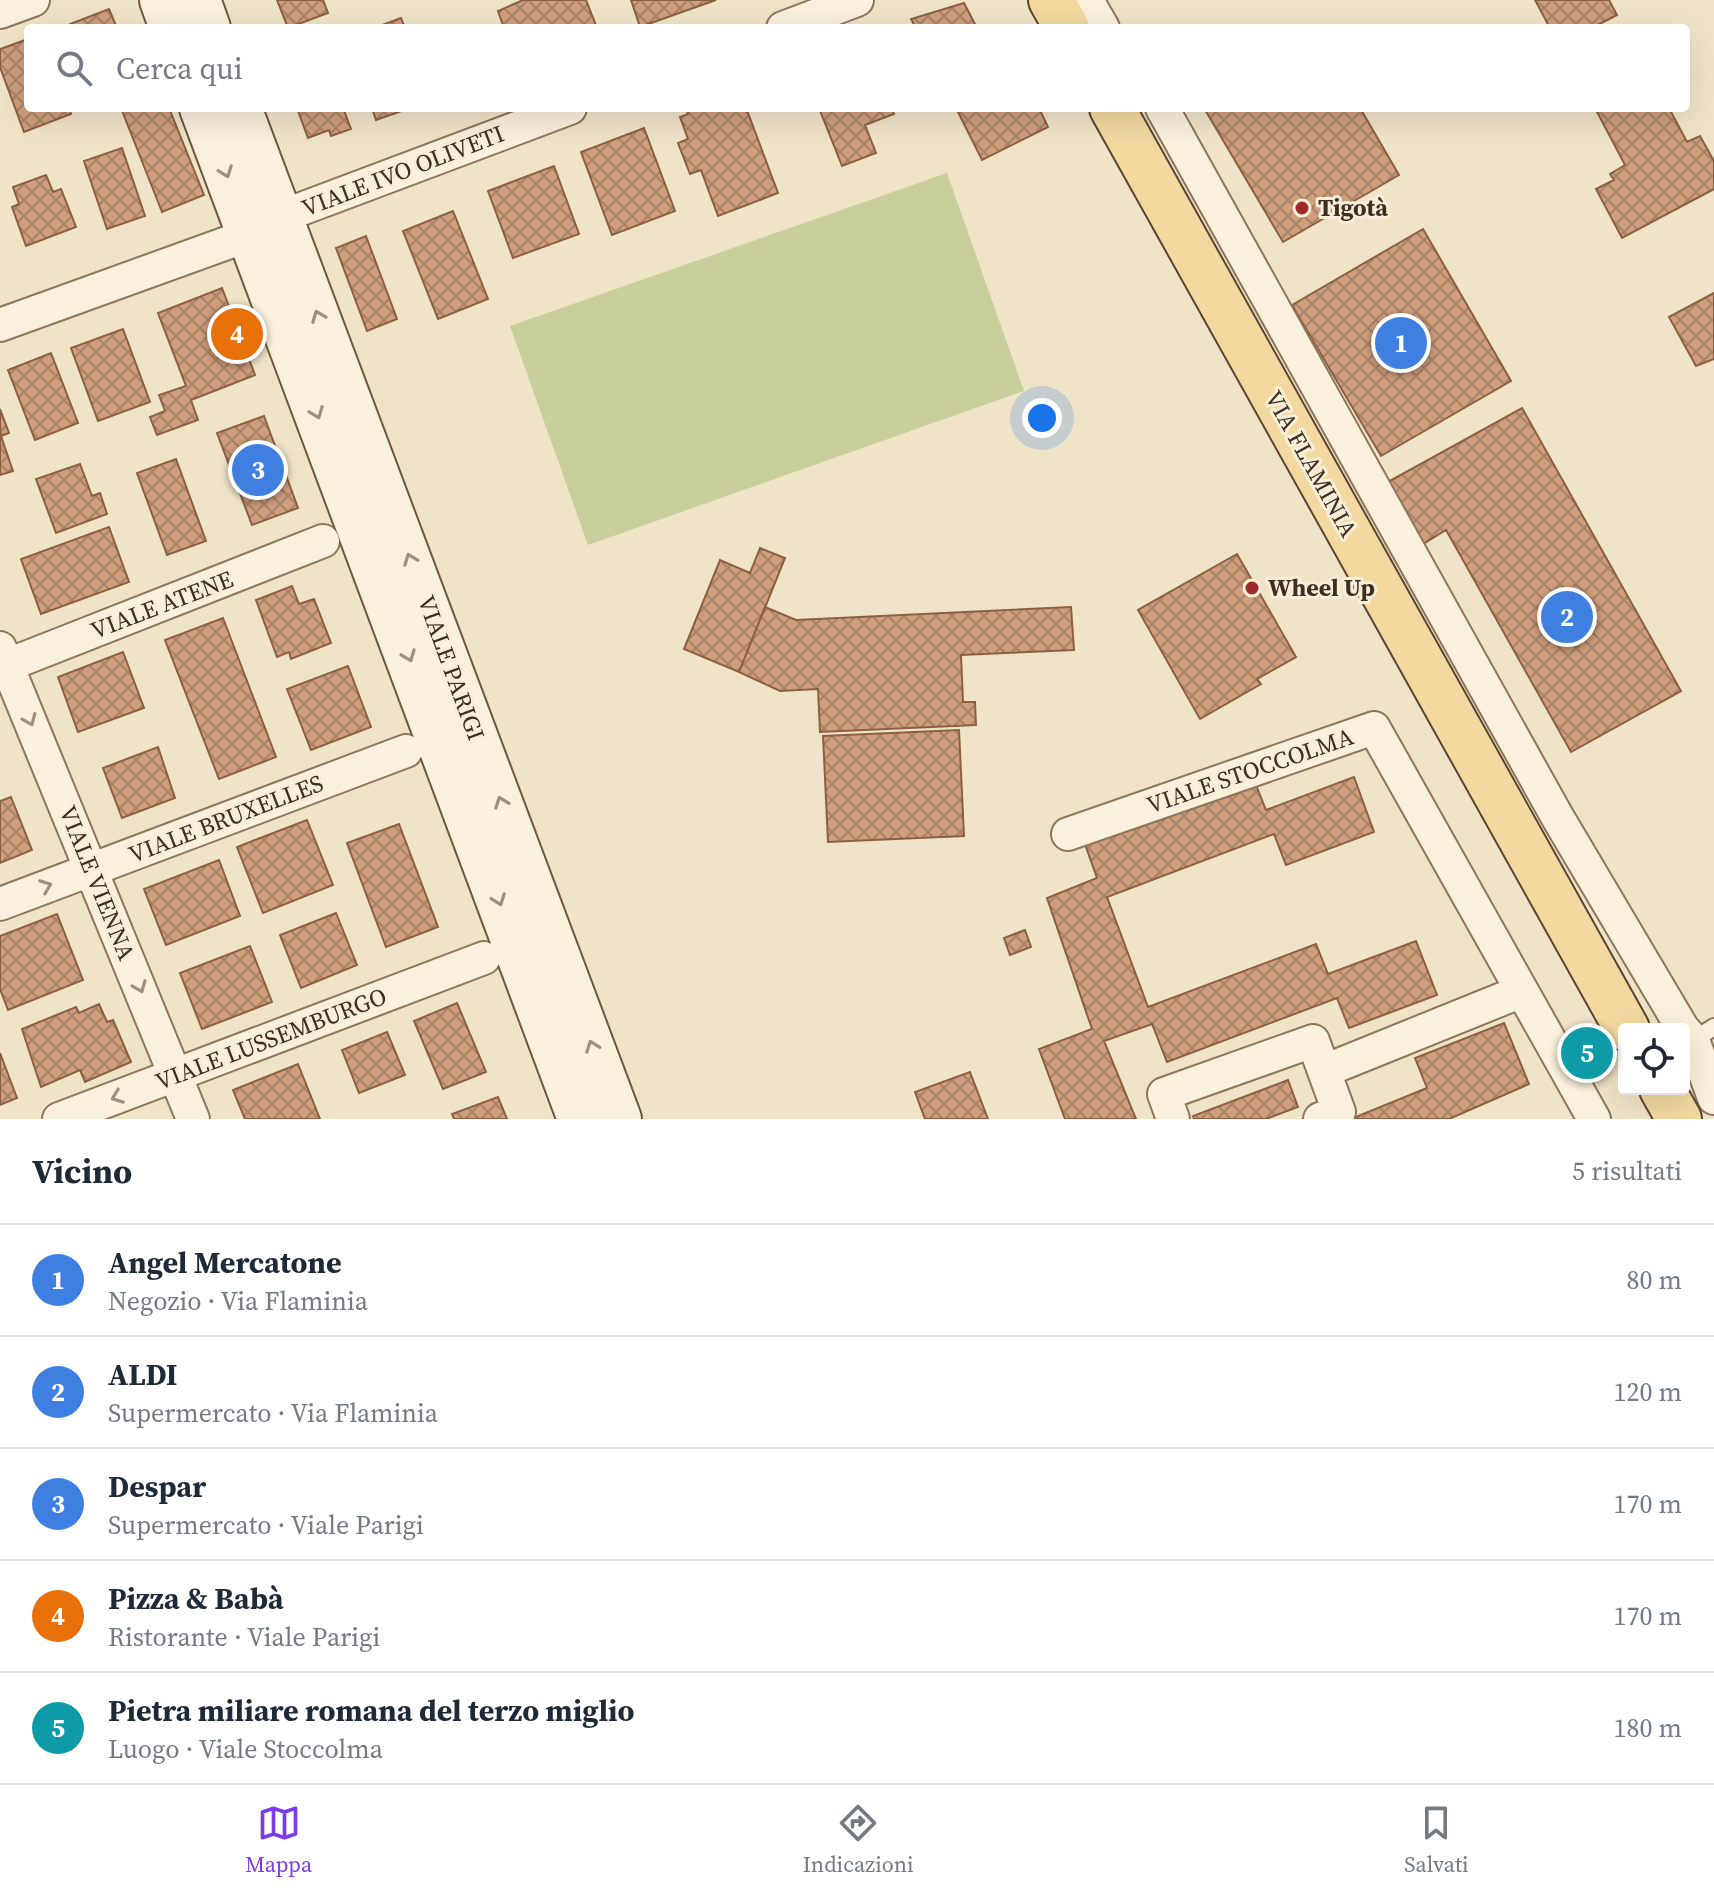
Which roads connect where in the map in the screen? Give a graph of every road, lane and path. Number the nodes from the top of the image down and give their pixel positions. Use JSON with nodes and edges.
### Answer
{"nodes":[{"id":1,"x":33,"y":0,"type":"edge"},
{"id":2,"x":162,"y":0,"type":"edge"},
{"id":3,"x":198,"y":0,"type":"edge"},
{"id":4,"x":857,"y":0,"type":"edge"},
{"id":5,"x":1051,"y":0,"type":"edge"},
{"id":6,"x":1087,"y":0,"type":"edge"},
{"id":7,"x":0,"y":12,"type":"edge"},
{"id":8,"x":171,"y":24,"type":"edge"},
{"id":9,"x":207,"y":24,"type":"edge"},
{"id":10,"x":794,"y":24,"type":"edge"},
{"id":11,"x":1065,"y":24,"type":"edge"},
{"id":12,"x":1101,"y":24,"type":"edge"},
{"id":13,"x":204,"y":112,"type":"edge"},
{"id":14,"x":240,"y":112,"type":"edge"},
{"id":15,"x":560,"y":112,"type":"edge"},
{"id":16,"x":1114,"y":112,"type":"edge"},
{"id":17,"x":1164,"y":112,"type":"edge"},
{"id":18,"x":265,"y":226,"type":"junction"},
{"id":19,"x":0,"y":325,"type":"edge"},
{"id":20,"x":323,"y":541,"type":"dead end"},
{"id":21,"x":2,"y":661,"type":"edge"},
{"id":22,"x":406,"y":751,"type":"dead end"},
{"id":23,"x":1068,"y":834,"type":"dead end"},
{"id":24,"x":92,"y":869,"type":"junction"},
{"id":25,"x":0,"y":904,"type":"edge"},
{"id":26,"x":484,"y":958,"type":"dead end"},
{"id":27,"x":1641,"y":960,"type":"junction"},
{"id":28,"x":1599,"y":980,"type":"junction"},
{"id":29,"x":1522,"y":991,"type":"junction"},
{"id":30,"x":1624,"y":1023,"type":"edge"},
{"id":31,"x":1694,"y":1031,"type":"edge"},
{"id":32,"x":1324,"y":1071,"type":"junction"},
{"id":33,"x":175,"y":1075,"type":"junction"},
{"id":34,"x":1665,"y":1095,"type":"edge"},
{"id":35,"x":1714,"y":1098,"type":"edge"},
{"id":36,"x":59,"y":1119,"type":"edge"},
{"id":37,"x":193,"y":1119,"type":"edge"},
{"id":38,"x":580,"y":1119,"type":"edge"},
{"id":39,"x":619,"y":1119,"type":"edge"},
{"id":40,"x":1173,"y":1119,"type":"edge"},
{"id":41,"x":1320,"y":1119,"type":"edge"},
{"id":42,"x":1594,"y":1119,"type":"edge"},
{"id":43,"x":1679,"y":1119,"type":"edge"}],
"edges":[{"from":1,"to":7,"type":"street"},
{"from":2,"to":8,"type":"main road"},
{"from":3,"to":9,"type":"main road"},
{"from":4,"to":10,"type":"street"},
{"from":5,"to":11,"type":"main road"},
{"from":6,"to":12,"type":"street"},
{"from":13,"to":18,"type":"main road","one_way":true},
{"from":14,"to":18,"type":"main road"},
{"from":15,"to":18,"type":"street","name":"VIALE IVO OLIVETI"},
{"from":16,"to":28,"type":"main road","name":"VIA FLAMINIA"},
{"from":17,"to":27,"type":"street"},
{"from":18,"to":19,"type":"street","name":"VIALE IVO OLIVETI"},
{"from":18,"to":38,"type":"main road","name":"VIALE PARIGI","one_way":true},
{"from":39,"to":18,"type":"main road","name":"VIALE PARIGI","one_way":true},
{"from":20,"to":21,"type":"street","name":"VIALE ATENE"},
{"from":21,"to":24,"type":"street","name":"VIALE VIENNA","one_way":true},
{"from":22,"to":24,"type":"street","name":"VIALE BRUXELLES"},
{"from":23,"to":29,"type":"street","name":"VIALE STOCCOLMA"},
{"from":25,"to":24,"type":"street","name":"VIALE BRUXELLES","one_way":true},
{"from":24,"to":33,"type":"street","name":"VIALE VIENNA","one_way":true},
{"from":26,"to":33,"type":"street","name":"VIALE LUSSEMBURGO"},
{"from":27,"to":28,"type":"street"},
{"from":27,"to":31,"type":"street"},
{"from":28,"to":30,"type":"main road","name":"VIA FLAMINIA"},
{"from":29,"to":32,"type":"street"},
{"from":29,"to":42,"type":"street","name":"VIALE STOCCOLMA"},
{"from":31,"to":35,"type":"street"},
{"from":32,"to":40,"type":"street"},
{"from":32,"to":41,"type":"street"},
{"from":33,"to":36,"type":"street","name":"VIALE LUSSEMBURGO","one_way":true},
{"from":33,"to":37,"type":"street","name":"VIALE VIENNA"},
{"from":34,"to":43,"type":"main road"}]}
